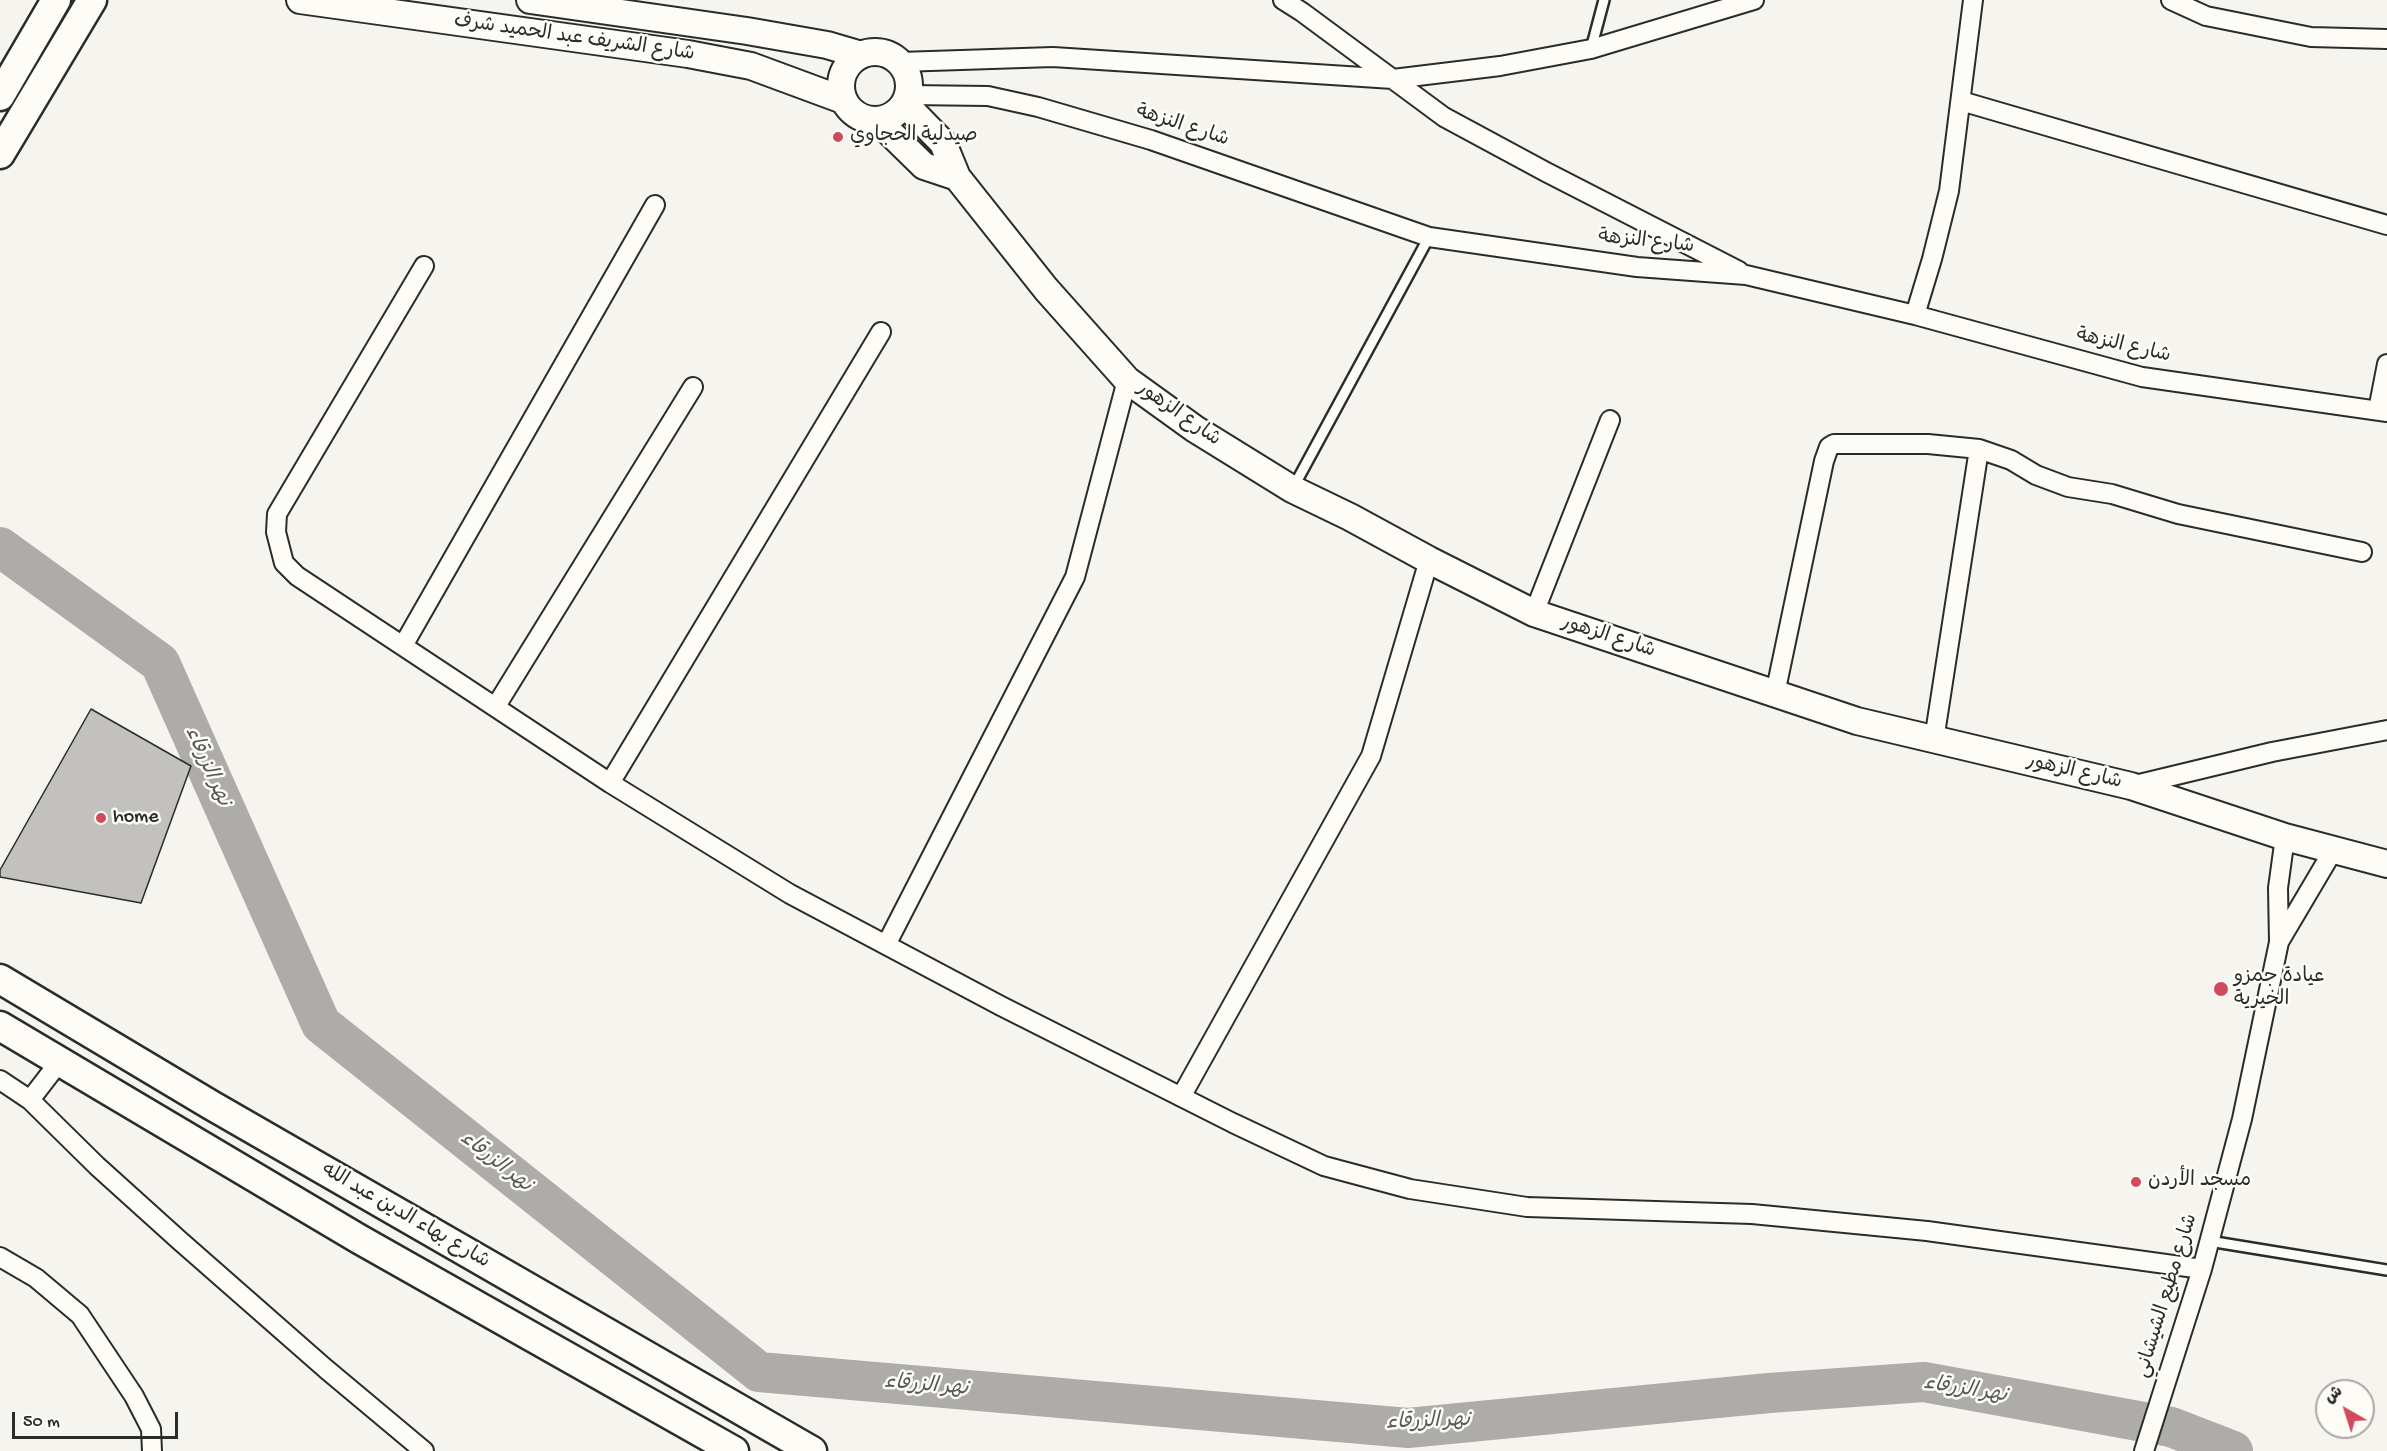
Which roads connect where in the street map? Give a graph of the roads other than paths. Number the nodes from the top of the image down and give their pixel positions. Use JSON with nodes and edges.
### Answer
{"nodes":[{"id":1,"x":56,"y":0,"type":"edge"},
{"id":2,"x":92,"y":0,"type":"edge"},
{"id":3,"x":300,"y":0,"type":"edge"},
{"id":4,"x":530,"y":0,"type":"edge"},
{"id":5,"x":1283,"y":0,"type":"edge"},
{"id":6,"x":1604,"y":0,"type":"edge"},
{"id":7,"x":1754,"y":0,"type":"edge"},
{"id":8,"x":1973,"y":0,"type":"edge"},
{"id":9,"x":2171,"y":0,"type":"edge"},
{"id":10,"x":2387,"y":39,"type":"edge"},
{"id":11,"x":1592,"y":49,"type":"junction"},
{"id":12,"x":861,"y":55,"type":"junction"},
{"id":13,"x":900,"y":62,"type":"junction"},
{"id":14,"x":1394,"y":79,"type":"junction"},
{"id":15,"x":0,"y":96,"type":"edge"},
{"id":16,"x":843,"y":100,"type":"junction"},
{"id":17,"x":907,"y":100,"type":"junction"},
{"id":18,"x":1961,"y":101,"type":"junction"},
{"id":19,"x":878,"y":121,"type":"junction"},
{"id":20,"x":0,"y":154,"type":"edge"},
{"id":21,"x":957,"y":177,"type":"junction"},
{"id":22,"x":655,"y":205,"type":"dead end"},
{"id":23,"x":2387,"y":225,"type":"edge"},
{"id":24,"x":1429,"y":237,"type":"junction"},
{"id":25,"x":424,"y":266,"type":"dead end"},
{"id":26,"x":1746,"y":275,"type":"junction"},
{"id":27,"x":1916,"y":315,"type":"junction"},
{"id":28,"x":881,"y":332,"type":"dead end"},
{"id":29,"x":2387,"y":364,"type":"edge"},
{"id":30,"x":1127,"y":380,"type":"junction"},
{"id":31,"x":693,"y":387,"type":"dead end"},
{"id":32,"x":2382,"y":411,"type":"edge"},
{"id":33,"x":1610,"y":420,"type":"dead end"},
{"id":34,"x":1979,"y":449,"type":"junction"},
{"id":35,"x":1292,"y":489,"type":"junction"},
{"id":36,"x":2362,"y":552,"type":"dead end"},
{"id":37,"x":1429,"y":560,"type":"junction"},
{"id":38,"x":1534,"y":613,"type":"junction"},
{"id":39,"x":404,"y":644,"type":"junction"},
{"id":40,"x":1775,"y":694,"type":"junction"},
{"id":41,"x":496,"y":706,"type":"junction"},
{"id":42,"x":2387,"y":730,"type":"edge"},
{"id":43,"x":1934,"y":740,"type":"junction"},
{"id":44,"x":610,"y":783,"type":"junction"},
{"id":45,"x":2131,"y":786,"type":"junction"},
{"id":46,"x":2285,"y":837,"type":"junction"},
{"id":47,"x":2334,"y":849,"type":"junction"},
{"id":48,"x":2387,"y":864,"type":"edge"},
{"id":49,"x":2279,"y":942,"type":"junction"},
{"id":50,"x":886,"y":945,"type":"junction"},
{"id":51,"x":0,"y":979,"type":"edge"},
{"id":52,"x":0,"y":1026,"type":"edge"},
{"id":53,"x":60,"y":1061,"type":"junction"},
{"id":54,"x":0,"y":1080,"type":"edge"},
{"id":55,"x":1181,"y":1097,"type":"junction"},
{"id":56,"x":30,"y":1100,"type":"junction"},
{"id":57,"x":2209,"y":1241,"type":"junction"},
{"id":58,"x":0,"y":1257,"type":"edge"},
{"id":59,"x":2202,"y":1269,"type":"junction"},
{"id":60,"x":2387,"y":1270,"type":"edge"},
{"id":61,"x":152,"y":1451,"type":"edge"},
{"id":62,"x":424,"y":1451,"type":"edge"},
{"id":63,"x":734,"y":1451,"type":"edge"},
{"id":64,"x":812,"y":1451,"type":"edge"},
{"id":65,"x":2144,"y":1451,"type":"edge"}],
"edges":[{"from":1,"to":15,"type":"main road"},
{"from":2,"to":20,"type":"main road"},
{"from":3,"to":16,"type":"main road","name":"شارع الشريف عبد الحميد شرف"},
{"from":4,"to":12,"type":"main road","name":"شارع الشريف عبد الحميد شرف"},
{"from":5,"to":14,"type":"street"},
{"from":6,"to":11,"type":"lane"},
{"from":7,"to":11,"type":"street"},
{"from":8,"to":18,"type":"street"},
{"from":9,"to":10,"type":"street"},
{"from":11,"to":14,"type":"street"},
{"from":12,"to":13,"type":"main road"},
{"from":12,"to":16,"type":"main road"},
{"from":13,"to":14,"type":"street"},
{"from":13,"to":17,"type":"main road"},
{"from":14,"to":26,"type":"street"},
{"from":16,"to":19,"type":"main road"},
{"from":17,"to":19,"type":"main road"},
{"from":17,"to":21,"type":"main road","name":"شارع الزهور"},
{"from":17,"to":24,"type":"street","name":"شارع النزهة"},
{"from":18,"to":23,"type":"street"},
{"from":18,"to":27,"type":"street"},
{"from":19,"to":21,"type":"main road"},
{"from":21,"to":30,"type":"main road","name":"شارع الزهور"},
{"from":22,"to":39,"type":"street"},
{"from":24,"to":26,"type":"street","name":"شارع النزهة"},
{"from":24,"to":35,"type":"lane"},
{"from":25,"to":39,"type":"street"},
{"from":26,"to":27,"type":"street","name":"شارع النزهة"},
{"from":27,"to":32,"type":"street","name":"شارع النزهة"},
{"from":28,"to":44,"type":"street"},
{"from":29,"to":32,"type":"street"},
{"from":30,"to":35,"type":"main road","name":"شارع الزهور"},
{"from":30,"to":50,"type":"street"},
{"from":31,"to":41,"type":"street"},
{"from":33,"to":38,"type":"street"},
{"from":34,"to":36,"type":"street"},
{"from":34,"to":40,"type":"street"},
{"from":34,"to":43,"type":"street"},
{"from":35,"to":37,"type":"main road","name":"شارع الزهور"},
{"from":37,"to":38,"type":"main road","name":"شارع الزهور"},
{"from":37,"to":55,"type":"street"},
{"from":38,"to":40,"type":"main road","name":"شارع الزهور"},
{"from":39,"to":41,"type":"street"},
{"from":40,"to":43,"type":"main road","name":"شارع الزهور"},
{"from":41,"to":44,"type":"street"},
{"from":42,"to":45,"type":"street"},
{"from":43,"to":45,"type":"main road","name":"شارع الزهور"},
{"from":44,"to":50,"type":"street"},
{"from":45,"to":46,"type":"main road","name":"شارع الزهور"},
{"from":46,"to":47,"type":"main road","name":"شارع الزهور"},
{"from":46,"to":49,"type":"street","name":"شارع مطيع الشيشاني"},
{"from":47,"to":48,"type":"main road","name":"شارع الزهور"},
{"from":47,"to":49,"type":"street","name":"شارع مطيع الشيشاني"},
{"from":49,"to":57,"type":"street","name":"شارع مطيع الشيشاني"},
{"from":50,"to":55,"type":"street"},
{"from":51,"to":64,"type":"main road","name":"شارع بهاء الدين عبد الله"},
{"from":52,"to":53,"type":"main road","name":"شارع بهاء الدين عبد الله"},
{"from":53,"to":56,"type":"street"},
{"from":53,"to":63,"type":"main road","name":"شارع بهاء الدين عبد الله"},
{"from":54,"to":56,"type":"street"},
{"from":55,"to":59,"type":"street"},
{"from":56,"to":62,"type":"street"},
{"from":57,"to":59,"type":"street","name":"شارع مطيع الشيشاني"},
{"from":57,"to":60,"type":"lane"},
{"from":58,"to":61,"type":"street"},
{"from":59,"to":65,"type":"street","name":"شارع مطيع الشيشاني"}]}
